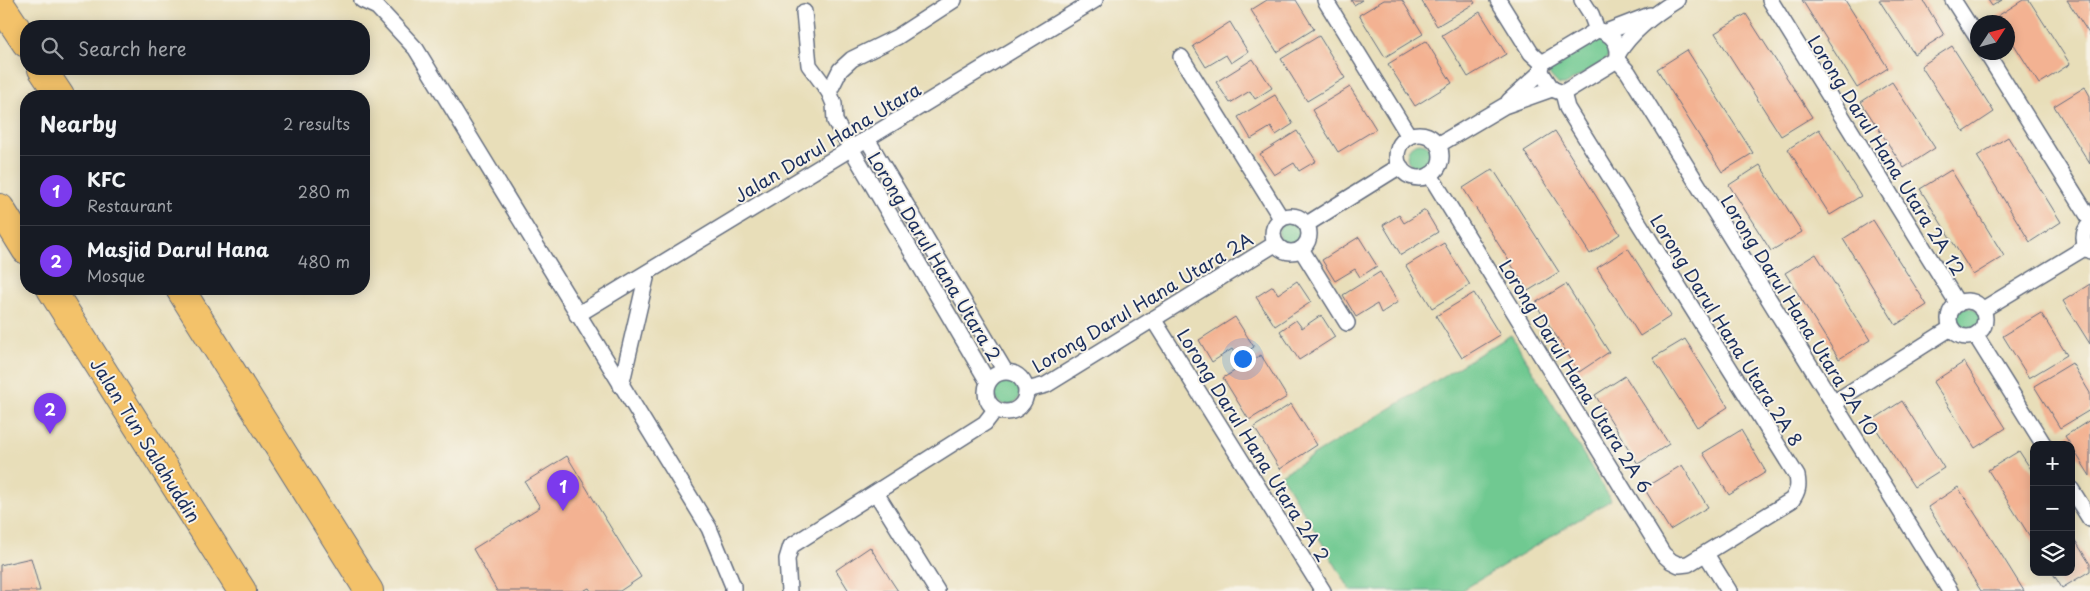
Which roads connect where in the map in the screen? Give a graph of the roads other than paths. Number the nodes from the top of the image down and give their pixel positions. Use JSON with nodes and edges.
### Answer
{"nodes":[{"id":1,"x":362,"y":0,"type":"edge"},
{"id":2,"x":954,"y":0,"type":"edge"},
{"id":3,"x":1095,"y":0,"type":"edge"},
{"id":4,"x":1325,"y":0,"type":"edge"},
{"id":5,"x":1498,"y":0,"type":"edge"},
{"id":6,"x":1582,"y":0,"type":"edge"},
{"id":7,"x":1677,"y":0,"type":"edge"},
{"id":8,"x":1770,"y":0,"type":"edge"},
{"id":9,"x":1953,"y":0,"type":"edge"},
{"id":10,"x":0,"y":4,"type":"edge"},
{"id":11,"x":804,"y":12,"type":"dead end"},
{"id":12,"x":1658,"y":12,"type":"junction"},
{"id":13,"x":1970,"y":27,"type":"edge"},
{"id":14,"x":1602,"y":31,"type":"junction"},
{"id":15,"x":20,"y":34,"type":"edge"},
{"id":16,"x":1618,"y":56,"type":"junction"},
{"id":17,"x":1181,"y":57,"type":"dead end"},
{"id":18,"x":1991,"y":60,"type":"edge"},
{"id":19,"x":1541,"y":68,"type":"junction"},
{"id":20,"x":46,"y":75,"type":"edge"},
{"id":21,"x":56,"y":90,"type":"edge"},
{"id":22,"x":1557,"y":91,"type":"junction"},
{"id":23,"x":829,"y":92,"type":"junction"},
{"id":24,"x":1504,"y":106,"type":"junction"},
{"id":25,"x":1409,"y":136,"type":"junction"},
{"id":26,"x":867,"y":139,"type":"junction"},
{"id":27,"x":1438,"y":145,"type":"junction"},
{"id":28,"x":850,"y":150,"type":"junction"},
{"id":29,"x":1400,"y":166,"type":"junction"},
{"id":30,"x":1430,"y":175,"type":"junction"},
{"id":31,"x":0,"y":208,"type":"edge"},
{"id":32,"x":1281,"y":218,"type":"junction"},
{"id":33,"x":2090,"y":219,"type":"edge"},
{"id":34,"x":1307,"y":224,"type":"junction"},
{"id":35,"x":2090,"y":224,"type":"edge"},
{"id":36,"x":20,"y":240,"type":"edge"},
{"id":37,"x":1275,"y":244,"type":"junction"},
{"id":38,"x":1301,"y":249,"type":"junction"},
{"id":39,"x":2088,"y":249,"type":"edge"},
{"id":40,"x":648,"y":274,"type":"junction"},
{"id":41,"x":55,"y":295,"type":"edge"},
{"id":42,"x":184,"y":295,"type":"edge"},
{"id":43,"x":1958,"y":304,"type":"junction"},
{"id":44,"x":1982,"y":310,"type":"junction"},
{"id":45,"x":577,"y":315,"type":"junction"},
{"id":46,"x":1152,"y":319,"type":"junction"},
{"id":47,"x":1347,"y":323,"type":"dead end"},
{"id":48,"x":1951,"y":328,"type":"junction"},
{"id":49,"x":1976,"y":336,"type":"junction"},
{"id":50,"x":1005,"y":371,"type":"junction"},
{"id":51,"x":988,"y":382,"type":"junction"},
{"id":52,"x":621,"y":386,"type":"junction"},
{"id":53,"x":1026,"y":390,"type":"junction"},
{"id":54,"x":1833,"y":403,"type":"junction"},
{"id":55,"x":995,"y":410,"type":"junction"},
{"id":56,"x":2042,"y":441,"type":"edge"},
{"id":57,"x":876,"y":493,"type":"junction"},
{"id":58,"x":2075,"y":495,"type":"edge"},
{"id":59,"x":2090,"y":519,"type":"edge"},
{"id":60,"x":1706,"y":554,"type":"junction"},
{"id":61,"x":242,"y":591,"type":"edge"},
{"id":62,"x":369,"y":591,"type":"edge"},
{"id":63,"x":733,"y":591,"type":"edge"},
{"id":64,"x":789,"y":591,"type":"edge"},
{"id":65,"x":937,"y":591,"type":"edge"},
{"id":66,"x":1324,"y":591,"type":"edge"},
{"id":67,"x":1729,"y":591,"type":"edge"},
{"id":68,"x":1950,"y":591,"type":"edge"}],
"edges":[{"from":1,"to":45,"type":"street"},
{"from":2,"to":23,"type":"street"},
{"from":3,"to":26,"type":"street","name":"Jalan Darul Hana Utara"},
{"from":4,"to":25,"type":"street"},
{"from":5,"to":19,"type":"street","name":"Lorong Darul Hana Utara 2A 8"},
{"from":6,"to":14,"type":"street","name":"Lorong Darul Hana Utara 2A 10"},
{"from":7,"to":12,"type":"street"},
{"from":8,"to":43,"type":"street","name":"Lorong Darul Hana Utara 2A 12"},
{"from":9,"to":13,"type":"street"},
{"from":10,"to":15,"type":"highway"},
{"from":11,"to":23,"type":"street"},
{"from":12,"to":14,"type":"street"},
{"from":12,"to":16,"type":"street"},
{"from":14,"to":16,"type":"street","name":"Lorong Darul Hana Utara 2A 10"},
{"from":14,"to":19,"type":"street"},
{"from":16,"to":22,"type":"street"},
{"from":16,"to":54,"type":"street","name":"Lorong Darul Hana Utara 2A 10"},
{"from":17,"to":32,"type":"street"},
{"from":18,"to":33,"type":"street"},
{"from":19,"to":22,"type":"street","name":"Lorong Darul Hana Utara 2A 8"},
{"from":19,"to":24,"type":"street"},
{"from":20,"to":21,"type":"highway"},
{"from":22,"to":24,"type":"street"},
{"from":22,"to":60,"type":"street","name":"Lorong Darul Hana Utara 2A 8"},
{"from":23,"to":28,"type":"street","name":"Lorong Darul Hana Utara 2"},
{"from":24,"to":27,"type":"street"},
{"from":25,"to":27,"type":"street"},
{"from":25,"to":29,"type":"street"},
{"from":26,"to":28,"type":"street","name":"Jalan Darul Hana Utara"},
{"from":26,"to":50,"type":"street","name":"Lorong Darul Hana Utara 2"},
{"from":27,"to":30,"type":"street"},
{"from":28,"to":40,"type":"street","name":"Jalan Darul Hana Utara"},
{"from":28,"to":51,"type":"street","name":"Lorong Darul Hana Utara 2"},
{"from":29,"to":30,"type":"street"},
{"from":29,"to":34,"type":"street"},
{"from":30,"to":60,"type":"street","name":"Lorong Darul Hana Utara 2A 6"},
{"from":31,"to":36,"type":"highway"},
{"from":32,"to":34,"type":"street"},
{"from":32,"to":37,"type":"street"},
{"from":34,"to":38,"type":"street"},
{"from":35,"to":39,"type":"street"},
{"from":37,"to":38,"type":"street"},
{"from":37,"to":46,"type":"street","name":"Lorong Darul Hana Utara 2A"},
{"from":38,"to":47,"type":"street"},
{"from":39,"to":44,"type":"street"},
{"from":40,"to":45,"type":"street","name":"Jalan Darul Hana Utara"},
{"from":40,"to":52,"type":"street"},
{"from":41,"to":61,"type":"highway","name":"Jalan Tun Salahuddin"},
{"from":42,"to":62,"type":"highway"},
{"from":43,"to":44,"type":"street"},
{"from":43,"to":48,"type":"street"},
{"from":44,"to":49,"type":"street"},
{"from":45,"to":52,"type":"street"},
{"from":46,"to":53,"type":"street","name":"Lorong Darul Hana Utara 2A"},
{"from":46,"to":66,"type":"street","name":"Lorong Darul Hana Utara 2A 2"},
{"from":48,"to":49,"type":"street"},
{"from":48,"to":54,"type":"street"},
{"from":49,"to":56,"type":"street"},
{"from":50,"to":51,"type":"street"},
{"from":50,"to":53,"type":"street"},
{"from":51,"to":55,"type":"street"},
{"from":52,"to":63,"type":"street"},
{"from":53,"to":55,"type":"street"},
{"from":54,"to":68,"type":"street","name":"Lorong Darul Hana Utara 2A 10"},
{"from":55,"to":57,"type":"street"},
{"from":57,"to":64,"type":"street"},
{"from":57,"to":65,"type":"street"},
{"from":58,"to":59,"type":"street"},
{"from":60,"to":67,"type":"street"}]}
